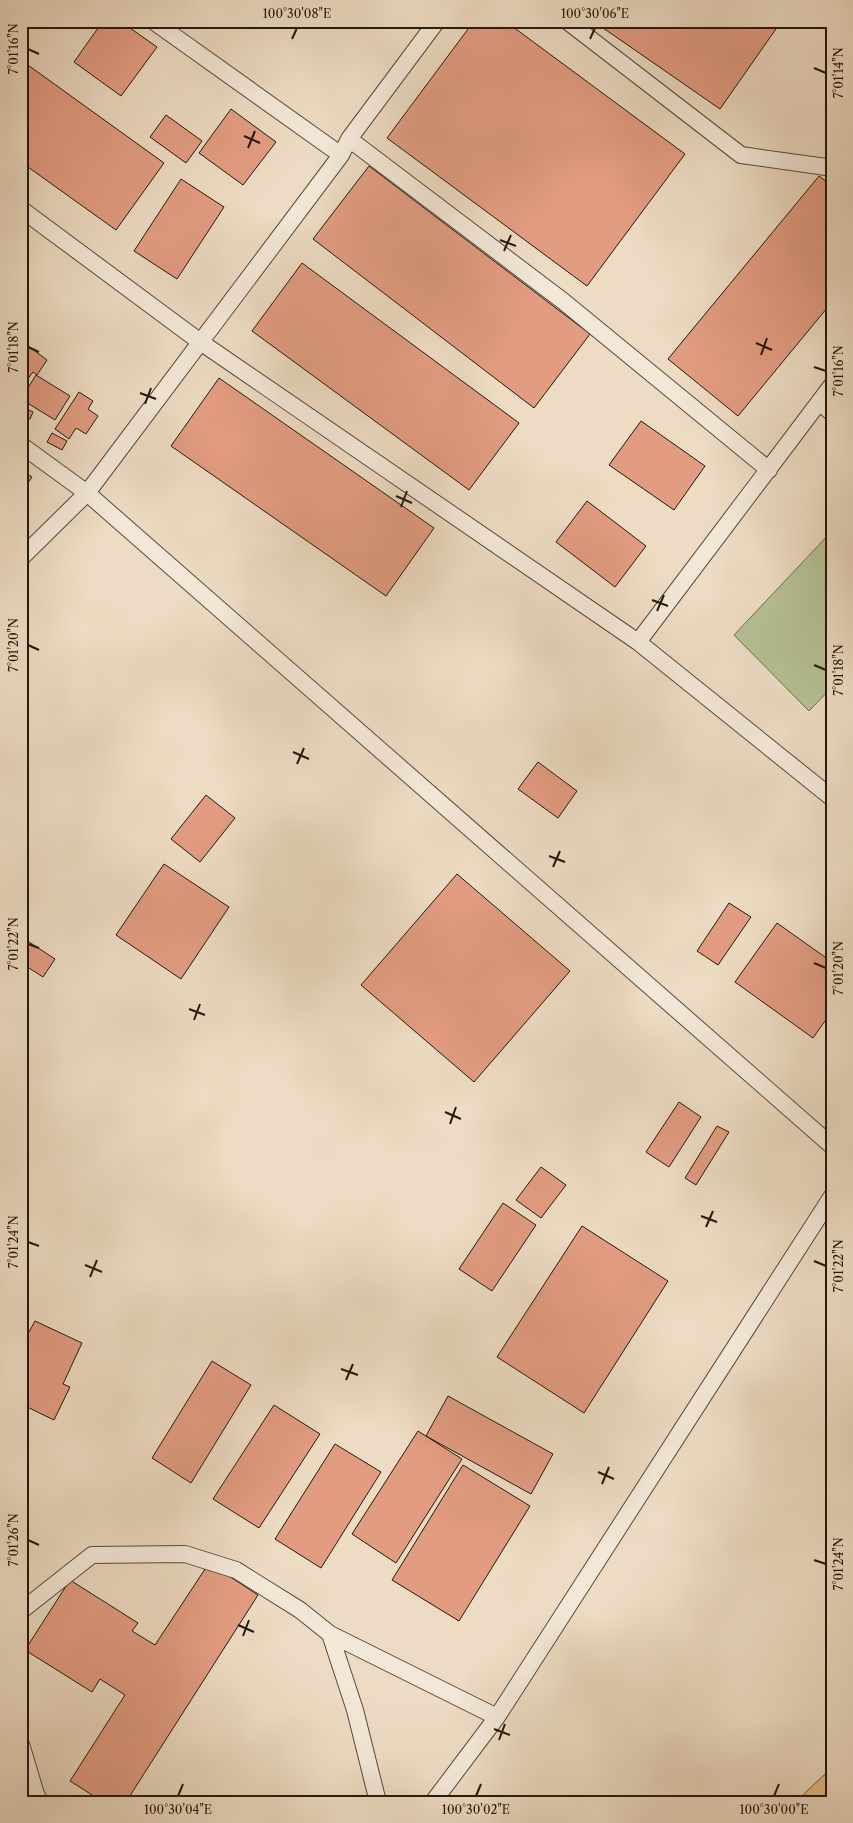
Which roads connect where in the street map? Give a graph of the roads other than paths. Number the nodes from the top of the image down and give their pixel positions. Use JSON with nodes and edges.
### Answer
{"nodes":[{"id":1,"x":153,"y":21,"type":"edge"},
{"id":2,"x":437,"y":21,"type":"edge"},
{"id":3,"x":567,"y":21,"type":"edge"},
{"id":4,"x":349,"y":139,"type":"junction"},
{"id":5,"x":341,"y":155,"type":"junction"},
{"id":6,"x":832,"y":169,"type":"edge"},
{"id":7,"x":21,"y":209,"type":"edge"},
{"id":8,"x":200,"y":341,"type":"junction"},
{"id":9,"x":832,"y":385,"type":"edge"},
{"id":10,"x":820,"y":402,"type":"junction"},
{"id":11,"x":832,"y":414,"type":"edge"},
{"id":12,"x":21,"y":445,"type":"edge"},
{"id":13,"x":769,"y":470,"type":"junction"},
{"id":14,"x":87,"y":492,"type":"junction"},
{"id":15,"x":21,"y":558,"type":"edge"},
{"id":16,"x":638,"y":642,"type":"junction"},
{"id":17,"x":832,"y":798,"type":"edge"},
{"id":18,"x":832,"y":1146,"type":"edge"},
{"id":19,"x":832,"y":1196,"type":"edge"},
{"id":20,"x":21,"y":1611,"type":"edge"},
{"id":21,"x":330,"y":1634,"type":"junction"},
{"id":22,"x":497,"y":1717,"type":"junction"},
{"id":23,"x":21,"y":1744,"type":"edge"},
{"id":24,"x":832,"y":1787,"type":"edge"},
{"id":25,"x":40,"y":1802,"type":"edge"},
{"id":26,"x":378,"y":1802,"type":"edge"},
{"id":27,"x":433,"y":1802,"type":"edge"},
{"id":28,"x":816,"y":1802,"type":"edge"}],
"edges":[{"from":1,"to":5,"type":"lane"},
{"from":2,"to":4,"type":"lane"},
{"from":3,"to":6,"type":"lane"},
{"from":4,"to":5,"type":"lane"},
{"from":4,"to":13,"type":"lane"},
{"from":5,"to":8,"type":"lane"},
{"from":7,"to":8,"type":"lane"},
{"from":8,"to":14,"type":"lane"},
{"from":8,"to":16,"type":"lane"},
{"from":9,"to":10,"type":"lane"},
{"from":10,"to":11,"type":"lane"},
{"from":10,"to":13,"type":"lane"},
{"from":12,"to":14,"type":"lane"},
{"from":13,"to":16,"type":"lane"},
{"from":14,"to":15,"type":"lane"},
{"from":14,"to":18,"type":"lane"},
{"from":16,"to":17,"type":"lane"},
{"from":19,"to":22,"type":"lane"},
{"from":20,"to":21,"type":"lane"},
{"from":21,"to":22,"type":"lane"},
{"from":21,"to":26,"type":"lane"},
{"from":22,"to":27,"type":"lane"},
{"from":23,"to":25,"type":"lane"},
{"from":24,"to":28,"type":"main road"}]}
